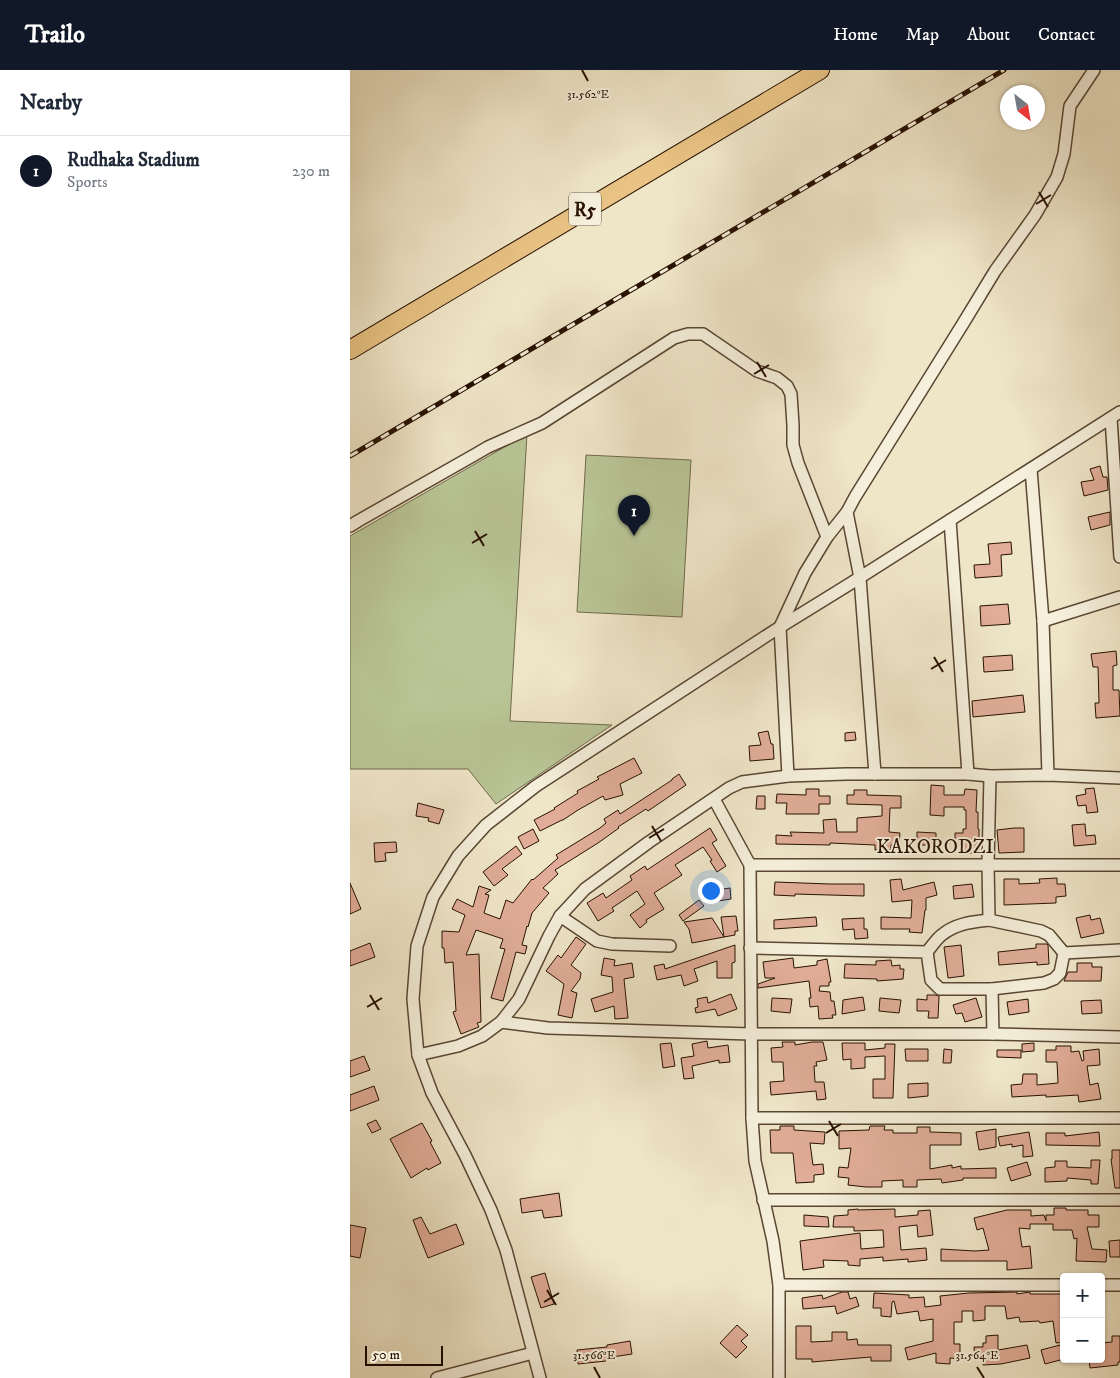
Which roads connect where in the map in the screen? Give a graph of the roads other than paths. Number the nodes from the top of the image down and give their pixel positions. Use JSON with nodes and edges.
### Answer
{"nodes":[{"id":1,"x":820,"y":70,"type":"edge"},
{"id":2,"x":1094,"y":70,"type":"edge"},
{"id":3,"x":350,"y":350,"type":"edge"},
{"id":4,"x":1116,"y":415,"type":"edge"},
{"id":5,"x":1031,"y":469,"type":"junction"},
{"id":6,"x":847,"y":512,"type":"junction"},
{"id":7,"x":950,"y":520,"type":"junction"},
{"id":8,"x":350,"y":526,"type":"edge"},
{"id":9,"x":827,"y":537,"type":"junction"},
{"id":10,"x":1120,"y":557,"type":"edge"},
{"id":11,"x":860,"y":578,"type":"junction"},
{"id":12,"x":1120,"y":597,"type":"edge"},
{"id":13,"x":1043,"y":621,"type":"junction"},
{"id":14,"x":780,"y":627,"type":"junction"},
{"id":15,"x":875,"y":774,"type":"junction"},
{"id":16,"x":968,"y":774,"type":"junction"},
{"id":17,"x":1048,"y":775,"type":"junction"},
{"id":18,"x":788,"y":776,"type":"junction"},
{"id":19,"x":990,"y":776,"type":"junction"},
{"id":20,"x":1120,"y":778,"type":"edge"},
{"id":21,"x":714,"y":799,"type":"junction"},
{"id":22,"x":988,"y":864,"type":"junction"},
{"id":23,"x":750,"y":865,"type":"junction"},
{"id":24,"x":1120,"y":865,"type":"edge"},
{"id":25,"x":560,"y":916,"type":"junction"},
{"id":26,"x":989,"y":920,"type":"junction"},
{"id":27,"x":670,"y":946,"type":"dead end"},
{"id":28,"x":750,"y":948,"type":"junction"},
{"id":29,"x":1120,"y":950,"type":"edge"},
{"id":30,"x":927,"y":952,"type":"junction"},
{"id":31,"x":1064,"y":953,"type":"junction"},
{"id":32,"x":992,"y":989,"type":"junction"},
{"id":33,"x":501,"y":1022,"type":"junction"},
{"id":34,"x":751,"y":1034,"type":"junction"},
{"id":35,"x":993,"y":1034,"type":"junction"},
{"id":36,"x":1120,"y":1037,"type":"edge"},
{"id":37,"x":418,"y":1055,"type":"junction"},
{"id":38,"x":752,"y":1118,"type":"junction"},
{"id":39,"x":1120,"y":1118,"type":"edge"},
{"id":40,"x":763,"y":1200,"type":"junction"},
{"id":41,"x":1120,"y":1200,"type":"edge"},
{"id":42,"x":779,"y":1285,"type":"junction"},
{"id":43,"x":1060,"y":1285,"type":"edge"},
{"id":44,"x":1105,"y":1285,"type":"edge"},
{"id":45,"x":1120,"y":1285,"type":"edge"},
{"id":46,"x":533,"y":1354,"type":"junction"},
{"id":47,"x":437,"y":1378,"type":"edge"},
{"id":48,"x":540,"y":1378,"type":"edge"},
{"id":49,"x":779,"y":1378,"type":"edge"}],
"edges":[{"from":1,"to":3,"type":"highway","number":"R5"},
{"from":2,"to":6,"type":"street"},
{"from":4,"to":5,"type":"street"},
{"from":4,"to":10,"type":"street"},
{"from":5,"to":7,"type":"street"},
{"from":5,"to":13,"type":"street"},
{"from":6,"to":9,"type":"street"},
{"from":6,"to":11,"type":"street"},
{"from":7,"to":11,"type":"street"},
{"from":7,"to":16,"type":"street"},
{"from":8,"to":9,"type":"street"},
{"from":9,"to":14,"type":"street"},
{"from":11,"to":14,"type":"street"},
{"from":11,"to":15,"type":"street"},
{"from":12,"to":13,"type":"street"},
{"from":13,"to":17,"type":"street"},
{"from":14,"to":18,"type":"street"},
{"from":14,"to":37,"type":"street"},
{"from":15,"to":16,"type":"street"},
{"from":15,"to":18,"type":"street"},
{"from":16,"to":19,"type":"street"},
{"from":17,"to":19,"type":"street"},
{"from":17,"to":20,"type":"street"},
{"from":18,"to":21,"type":"street"},
{"from":19,"to":22,"type":"street"},
{"from":21,"to":23,"type":"street"},
{"from":21,"to":25,"type":"street"},
{"from":22,"to":23,"type":"street","name":"KAKORODZI"},
{"from":22,"to":24,"type":"street","name":"KAKORODZI"},
{"from":22,"to":26,"type":"street"},
{"from":23,"to":28,"type":"street"},
{"from":25,"to":27,"type":"street"},
{"from":25,"to":33,"type":"street"},
{"from":26,"to":30,"type":"street"},
{"from":26,"to":31,"type":"street"},
{"from":28,"to":30,"type":"street"},
{"from":28,"to":34,"type":"street"},
{"from":29,"to":31,"type":"street"},
{"from":30,"to":32,"type":"street"},
{"from":31,"to":32,"type":"street"},
{"from":32,"to":35,"type":"street"},
{"from":33,"to":34,"type":"street"},
{"from":33,"to":37,"type":"street"},
{"from":34,"to":35,"type":"street"},
{"from":34,"to":38,"type":"street"},
{"from":35,"to":36,"type":"street"},
{"from":37,"to":46,"type":"street"},
{"from":38,"to":39,"type":"street"},
{"from":38,"to":40,"type":"street"},
{"from":40,"to":41,"type":"street"},
{"from":40,"to":42,"type":"street"},
{"from":42,"to":43,"type":"street"},
{"from":42,"to":49,"type":"street"},
{"from":44,"to":45,"type":"street"},
{"from":46,"to":47,"type":"street"},
{"from":46,"to":48,"type":"street"}]}
